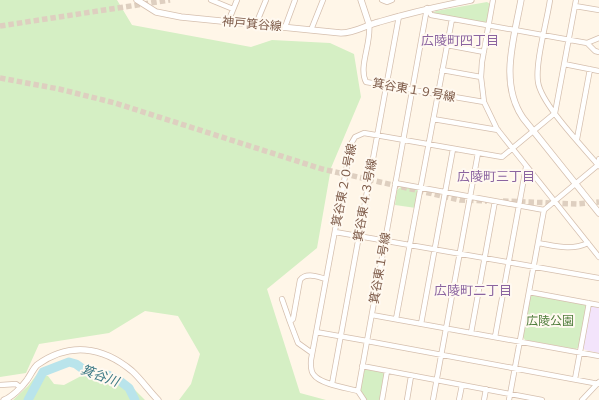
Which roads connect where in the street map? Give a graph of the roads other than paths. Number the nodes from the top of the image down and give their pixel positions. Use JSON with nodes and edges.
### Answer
{"nodes":[{"id":1,"x":137,"y":0,"type":"edge"},
{"id":2,"x":212,"y":0,"type":"edge"},
{"id":3,"x":237,"y":0,"type":"edge"},
{"id":4,"x":266,"y":0,"type":"edge"},
{"id":5,"x":295,"y":0,"type":"edge"},
{"id":6,"x":323,"y":0,"type":"edge"},
{"id":7,"x":361,"y":0,"type":"edge"},
{"id":8,"x":382,"y":0,"type":"edge"},
{"id":9,"x":392,"y":0,"type":"edge"},
{"id":10,"x":471,"y":0,"type":"edge"},
{"id":11,"x":493,"y":0,"type":"edge"},
{"id":12,"x":521,"y":0,"type":"edge"},
{"id":13,"x":550,"y":0,"type":"edge"},
{"id":14,"x":576,"y":0,"type":"edge"},
{"id":15,"x":575,"y":6,"type":"junction"},
{"id":16,"x":427,"y":8,"type":"junction"},
{"id":17,"x":233,"y":9,"type":"junction"},
{"id":18,"x":599,"y":10,"type":"edge"},
{"id":19,"x":399,"y":16,"type":"junction"},
{"id":20,"x":452,"y":19,"type":"junction"},
{"id":21,"x":228,"y":22,"type":"junction"},
{"id":22,"x":256,"y":24,"type":"junction"},
{"id":23,"x":369,"y":24,"type":"junction"},
{"id":24,"x":489,"y":26,"type":"junction"},
{"id":25,"x":285,"y":27,"type":"junction"},
{"id":26,"x":311,"y":30,"type":"junction"},
{"id":27,"x":516,"y":30,"type":"junction"},
{"id":28,"x":544,"y":35,"type":"junction"},
{"id":29,"x":599,"y":38,"type":"edge"},
{"id":30,"x":569,"y":40,"type":"junction"},
{"id":31,"x":587,"y":43,"type":"junction"},
{"id":32,"x":447,"y":45,"type":"junction"},
{"id":33,"x":484,"y":52,"type":"junction"},
{"id":34,"x":599,"y":52,"type":"edge"},
{"id":35,"x":564,"y":64,"type":"junction"},
{"id":36,"x":590,"y":69,"type":"junction"},
{"id":37,"x":442,"y":70,"type":"junction"},
{"id":38,"x":599,"y":71,"type":"edge"},
{"id":39,"x":481,"y":77,"type":"junction"},
{"id":40,"x":386,"y":85,"type":"junction"},
{"id":41,"x":412,"y":90,"type":"junction"},
{"id":42,"x":438,"y":94,"type":"junction"},
{"id":43,"x":484,"y":102,"type":"junction"},
{"id":44,"x":555,"y":113,"type":"junction"},
{"id":45,"x":433,"y":119,"type":"junction"},
{"id":46,"x":498,"y":130,"type":"junction"},
{"id":47,"x":534,"y":132,"type":"junction"},
{"id":48,"x":377,"y":135,"type":"junction"},
{"id":49,"x":403,"y":139,"type":"junction"},
{"id":50,"x":577,"y":139,"type":"junction"},
{"id":51,"x":429,"y":144,"type":"junction"},
{"id":52,"x":453,"y":149,"type":"junction"},
{"id":53,"x":512,"y":150,"type":"junction"},
{"id":54,"x":478,"y":153,"type":"junction"},
{"id":55,"x":599,"y":159,"type":"edge"},
{"id":56,"x":598,"y":166,"type":"edge"},
{"id":57,"x":526,"y":167,"type":"junction"},
{"id":58,"x":395,"y":183,"type":"junction"},
{"id":59,"x":576,"y":184,"type":"junction"},
{"id":60,"x":420,"y":188,"type":"junction"},
{"id":61,"x":445,"y":192,"type":"junction"},
{"id":62,"x":470,"y":197,"type":"junction"},
{"id":63,"x":495,"y":201,"type":"junction"},
{"id":64,"x":554,"y":201,"type":"junction"},
{"id":65,"x":519,"y":206,"type":"junction"},
{"id":66,"x":544,"y":210,"type":"junction"},
{"id":67,"x":599,"y":213,"type":"edge"},
{"id":68,"x":335,"y":232,"type":"junction"},
{"id":69,"x":359,"y":236,"type":"junction"},
{"id":70,"x":385,"y":241,"type":"junction"},
{"id":71,"x":538,"y":242,"type":"junction"},
{"id":72,"x":588,"y":243,"type":"junction"},
{"id":73,"x":410,"y":245,"type":"junction"},
{"id":74,"x":435,"y":250,"type":"junction"},
{"id":75,"x":460,"y":254,"type":"junction"},
{"id":76,"x":599,"y":257,"type":"edge"},
{"id":77,"x":484,"y":258,"type":"junction"},
{"id":78,"x":509,"y":263,"type":"junction"},
{"id":79,"x":534,"y":267,"type":"junction"},
{"id":80,"x":599,"y":278,"type":"edge"},
{"id":81,"x":326,"y":279,"type":"junction"},
{"id":82,"x":529,"y":292,"type":"junction"},
{"id":83,"x":282,"y":299,"type":"dead end"},
{"id":84,"x":589,"y":303,"type":"junction"},
{"id":85,"x":599,"y":305,"type":"edge"},
{"id":86,"x":372,"y":315,"type":"junction"},
{"id":87,"x":396,"y":319,"type":"junction"},
{"id":88,"x":290,"y":322,"type":"junction"},
{"id":89,"x":421,"y":324,"type":"junction"},
{"id":90,"x":446,"y":328,"type":"junction"},
{"id":91,"x":316,"y":332,"type":"junction"},
{"id":92,"x":471,"y":333,"type":"junction"},
{"id":93,"x":340,"y":336,"type":"junction"},
{"id":94,"x":495,"y":337,"type":"junction"},
{"id":95,"x":367,"y":341,"type":"junction"},
{"id":96,"x":520,"y":342,"type":"junction"},
{"id":97,"x":580,"y":352,"type":"junction"},
{"id":98,"x":312,"y":353,"type":"junction"},
{"id":99,"x":441,"y":355,"type":"junction"},
{"id":100,"x":599,"y":356,"type":"edge"},
{"id":101,"x":362,"y":366,"type":"junction"},
{"id":102,"x":515,"y":368,"type":"junction"},
{"id":103,"x":387,"y":371,"type":"junction"},
{"id":104,"x":412,"y":376,"type":"junction"},
{"id":105,"x":575,"y":379,"type":"junction"},
{"id":106,"x":436,"y":380,"type":"junction"},
{"id":107,"x":599,"y":383,"type":"edge"},
{"id":108,"x":332,"y":384,"type":"junction"},
{"id":109,"x":0,"y":385,"type":"edge"},
{"id":110,"x":462,"y":385,"type":"junction"},
{"id":111,"x":20,"y":387,"type":"junction"},
{"id":112,"x":486,"y":390,"type":"junction"},
{"id":113,"x":358,"y":391,"type":"junction"},
{"id":114,"x":510,"y":394,"type":"junction"},
{"id":115,"x":4,"y":400,"type":"edge"},
{"id":116,"x":158,"y":400,"type":"edge"},
{"id":117,"x":364,"y":400,"type":"edge"},
{"id":118,"x":382,"y":400,"type":"edge"},
{"id":119,"x":407,"y":400,"type":"edge"},
{"id":120,"x":433,"y":400,"type":"edge"},
{"id":121,"x":459,"y":400,"type":"edge"},
{"id":122,"x":484,"y":400,"type":"edge"},
{"id":123,"x":509,"y":400,"type":"edge"},
{"id":124,"x":542,"y":400,"type":"edge"},
{"id":125,"x":582,"y":400,"type":"edge"}],
"edges":[{"from":1,"to":21,"type":"street","name":"神戸箕谷線"},
{"from":2,"to":17,"type":"street"},
{"from":3,"to":17,"type":"street"},
{"from":4,"to":22,"type":"street"},
{"from":5,"to":25,"type":"street"},
{"from":6,"to":26,"type":"street"},
{"from":7,"to":23,"type":"street"},
{"from":8,"to":9,"type":"street"},
{"from":10,"to":16,"type":"street"},
{"from":11,"to":24,"type":"street"},
{"from":12,"to":27,"type":"street"},
{"from":13,"to":28,"type":"street"},
{"from":14,"to":15,"type":"street"},
{"from":15,"to":18,"type":"street"},
{"from":15,"to":30,"type":"street"},
{"from":16,"to":19,"type":"street"},
{"from":16,"to":20,"type":"street"},
{"from":16,"to":41,"type":"street","name":"箕谷東１号線"},
{"from":17,"to":21,"type":"street"},
{"from":19,"to":23,"type":"street"},
{"from":19,"to":40,"type":"street","name":"箕谷東４３号線"},
{"from":20,"to":24,"type":"street"},
{"from":20,"to":32,"type":"street"},
{"from":21,"to":22,"type":"street","name":"神戸箕谷線"},
{"from":22,"to":25,"type":"street","name":"神戸箕谷線"},
{"from":23,"to":26,"type":"street","name":"神戸箕谷線"},
{"from":23,"to":40,"type":"street","name":"箕谷東１９号線"},
{"from":24,"to":27,"type":"street"},
{"from":24,"to":33,"type":"street"},
{"from":25,"to":26,"type":"street","name":"神戸箕谷線"},
{"from":27,"to":28,"type":"street"},
{"from":27,"to":47,"type":"street"},
{"from":28,"to":30,"type":"street"},
{"from":28,"to":44,"type":"street"},
{"from":29,"to":31,"type":"street"},
{"from":30,"to":31,"type":"street"},
{"from":30,"to":35,"type":"street"},
{"from":31,"to":34,"type":"street"},
{"from":32,"to":33,"type":"street"},
{"from":32,"to":37,"type":"street"},
{"from":33,"to":39,"type":"street"},
{"from":35,"to":36,"type":"street"},
{"from":35,"to":44,"type":"street"},
{"from":36,"to":38,"type":"street"},
{"from":36,"to":50,"type":"street"},
{"from":37,"to":39,"type":"street"},
{"from":37,"to":42,"type":"street"},
{"from":39,"to":43,"type":"street"},
{"from":40,"to":41,"type":"street","name":"箕谷東１９号線"},
{"from":40,"to":48,"type":"street","name":"箕谷東４３号線"},
{"from":41,"to":42,"type":"street","name":"箕谷東１９号線"},
{"from":41,"to":49,"type":"street","name":"箕谷東１号線"},
{"from":42,"to":43,"type":"street","name":"箕谷東１９号線"},
{"from":42,"to":45,"type":"street"},
{"from":43,"to":46,"type":"street"},
{"from":44,"to":47,"type":"street","name":"箕谷東２０号線"},
{"from":44,"to":50,"type":"street"},
{"from":45,"to":46,"type":"street"},
{"from":45,"to":51,"type":"street"},
{"from":46,"to":53,"type":"street"},
{"from":47,"to":53,"type":"street","name":"箕谷東２０号線"},
{"from":47,"to":59,"type":"street"},
{"from":48,"to":49,"type":"street","name":"箕谷東２０号線"},
{"from":48,"to":68,"type":"street","name":"箕谷東２０号線"},
{"from":48,"to":69,"type":"street","name":"箕谷東４３号線"},
{"from":49,"to":51,"type":"street","name":"箕谷東２０号線"},
{"from":49,"to":58,"type":"street","name":"箕谷東１号線"},
{"from":50,"to":56,"type":"street"},
{"from":51,"to":52,"type":"street","name":"箕谷東２０号線"},
{"from":51,"to":60,"type":"street"},
{"from":52,"to":54,"type":"street","name":"箕谷東２０号線"},
{"from":52,"to":61,"type":"street"},
{"from":53,"to":54,"type":"street","name":"箕谷東２０号線"},
{"from":53,"to":57,"type":"street"},
{"from":54,"to":62,"type":"street"},
{"from":55,"to":56,"type":"street"},
{"from":56,"to":59,"type":"street"},
{"from":57,"to":64,"type":"street"},
{"from":57,"to":65,"type":"street"},
{"from":58,"to":60,"type":"street"},
{"from":58,"to":70,"type":"street","name":"箕谷東１号線"},
{"from":59,"to":64,"type":"street"},
{"from":59,"to":67,"type":"street"},
{"from":60,"to":61,"type":"street"},
{"from":60,"to":73,"type":"street"},
{"from":61,"to":62,"type":"street"},
{"from":61,"to":74,"type":"street"},
{"from":62,"to":63,"type":"street"},
{"from":62,"to":75,"type":"street"},
{"from":63,"to":65,"type":"street"},
{"from":63,"to":77,"type":"street"},
{"from":64,"to":66,"type":"street"},
{"from":64,"to":72,"type":"street"},
{"from":65,"to":66,"type":"street"},
{"from":65,"to":78,"type":"street"},
{"from":66,"to":71,"type":"street"},
{"from":68,"to":69,"type":"street"},
{"from":68,"to":81,"type":"street","name":"箕谷東２０号線"},
{"from":69,"to":70,"type":"street"},
{"from":69,"to":93,"type":"street","name":"箕谷東４３号線"},
{"from":70,"to":73,"type":"street"},
{"from":70,"to":86,"type":"street","name":"箕谷東１号線"},
{"from":71,"to":72,"type":"street"},
{"from":71,"to":79,"type":"street"},
{"from":72,"to":76,"type":"street"},
{"from":73,"to":74,"type":"street"},
{"from":73,"to":87,"type":"street"},
{"from":74,"to":75,"type":"street"},
{"from":74,"to":89,"type":"street"},
{"from":75,"to":77,"type":"street"},
{"from":75,"to":90,"type":"street"},
{"from":77,"to":78,"type":"street"},
{"from":77,"to":92,"type":"street"},
{"from":78,"to":79,"type":"street"},
{"from":78,"to":94,"type":"street"},
{"from":79,"to":80,"type":"street"},
{"from":79,"to":82,"type":"street"},
{"from":81,"to":88,"type":"street"},
{"from":81,"to":91,"type":"street","name":"箕谷東２０号線"},
{"from":82,"to":84,"type":"street"},
{"from":82,"to":96,"type":"street"},
{"from":83,"to":88,"type":"street"},
{"from":84,"to":85,"type":"street"},
{"from":84,"to":97,"type":"street"},
{"from":86,"to":87,"type":"street"},
{"from":86,"to":95,"type":"street","name":"箕谷東１号線"},
{"from":87,"to":89,"type":"street"},
{"from":88,"to":98,"type":"street"},
{"from":89,"to":90,"type":"street"},
{"from":90,"to":92,"type":"street"},
{"from":90,"to":99,"type":"street"},
{"from":91,"to":93,"type":"street"},
{"from":91,"to":98,"type":"street","name":"箕谷東２０号線"},
{"from":92,"to":94,"type":"street"},
{"from":93,"to":95,"type":"street"},
{"from":93,"to":108,"type":"street","name":"箕谷東４３号線"},
{"from":94,"to":96,"type":"street"},
{"from":95,"to":99,"type":"street"},
{"from":95,"to":101,"type":"street","name":"箕谷東１号線"},
{"from":96,"to":97,"type":"street"},
{"from":96,"to":102,"type":"street"},
{"from":97,"to":100,"type":"street"},
{"from":97,"to":105,"type":"street"},
{"from":98,"to":108,"type":"street","name":"箕谷東２０号線"},
{"from":99,"to":102,"type":"street"},
{"from":99,"to":106,"type":"street"},
{"from":101,"to":103,"type":"street"},
{"from":101,"to":113,"type":"street","name":"箕谷東１号線"},
{"from":102,"to":105,"type":"street"},
{"from":102,"to":114,"type":"street"},
{"from":103,"to":104,"type":"street"},
{"from":103,"to":118,"type":"street"},
{"from":104,"to":106,"type":"street"},
{"from":104,"to":119,"type":"street"},
{"from":105,"to":107,"type":"street"},
{"from":106,"to":110,"type":"street"},
{"from":106,"to":120,"type":"street"},
{"from":107,"to":125,"type":"street"},
{"from":108,"to":113,"type":"street","name":"箕谷東２０号線"},
{"from":109,"to":111,"type":"street"},
{"from":110,"to":112,"type":"street"},
{"from":110,"to":121,"type":"street"},
{"from":111,"to":115,"type":"street"},
{"from":111,"to":116,"type":"street"},
{"from":112,"to":114,"type":"street"},
{"from":112,"to":122,"type":"street"},
{"from":113,"to":117,"type":"street"},
{"from":114,"to":123,"type":"street"},
{"from":114,"to":124,"type":"street"}]}
